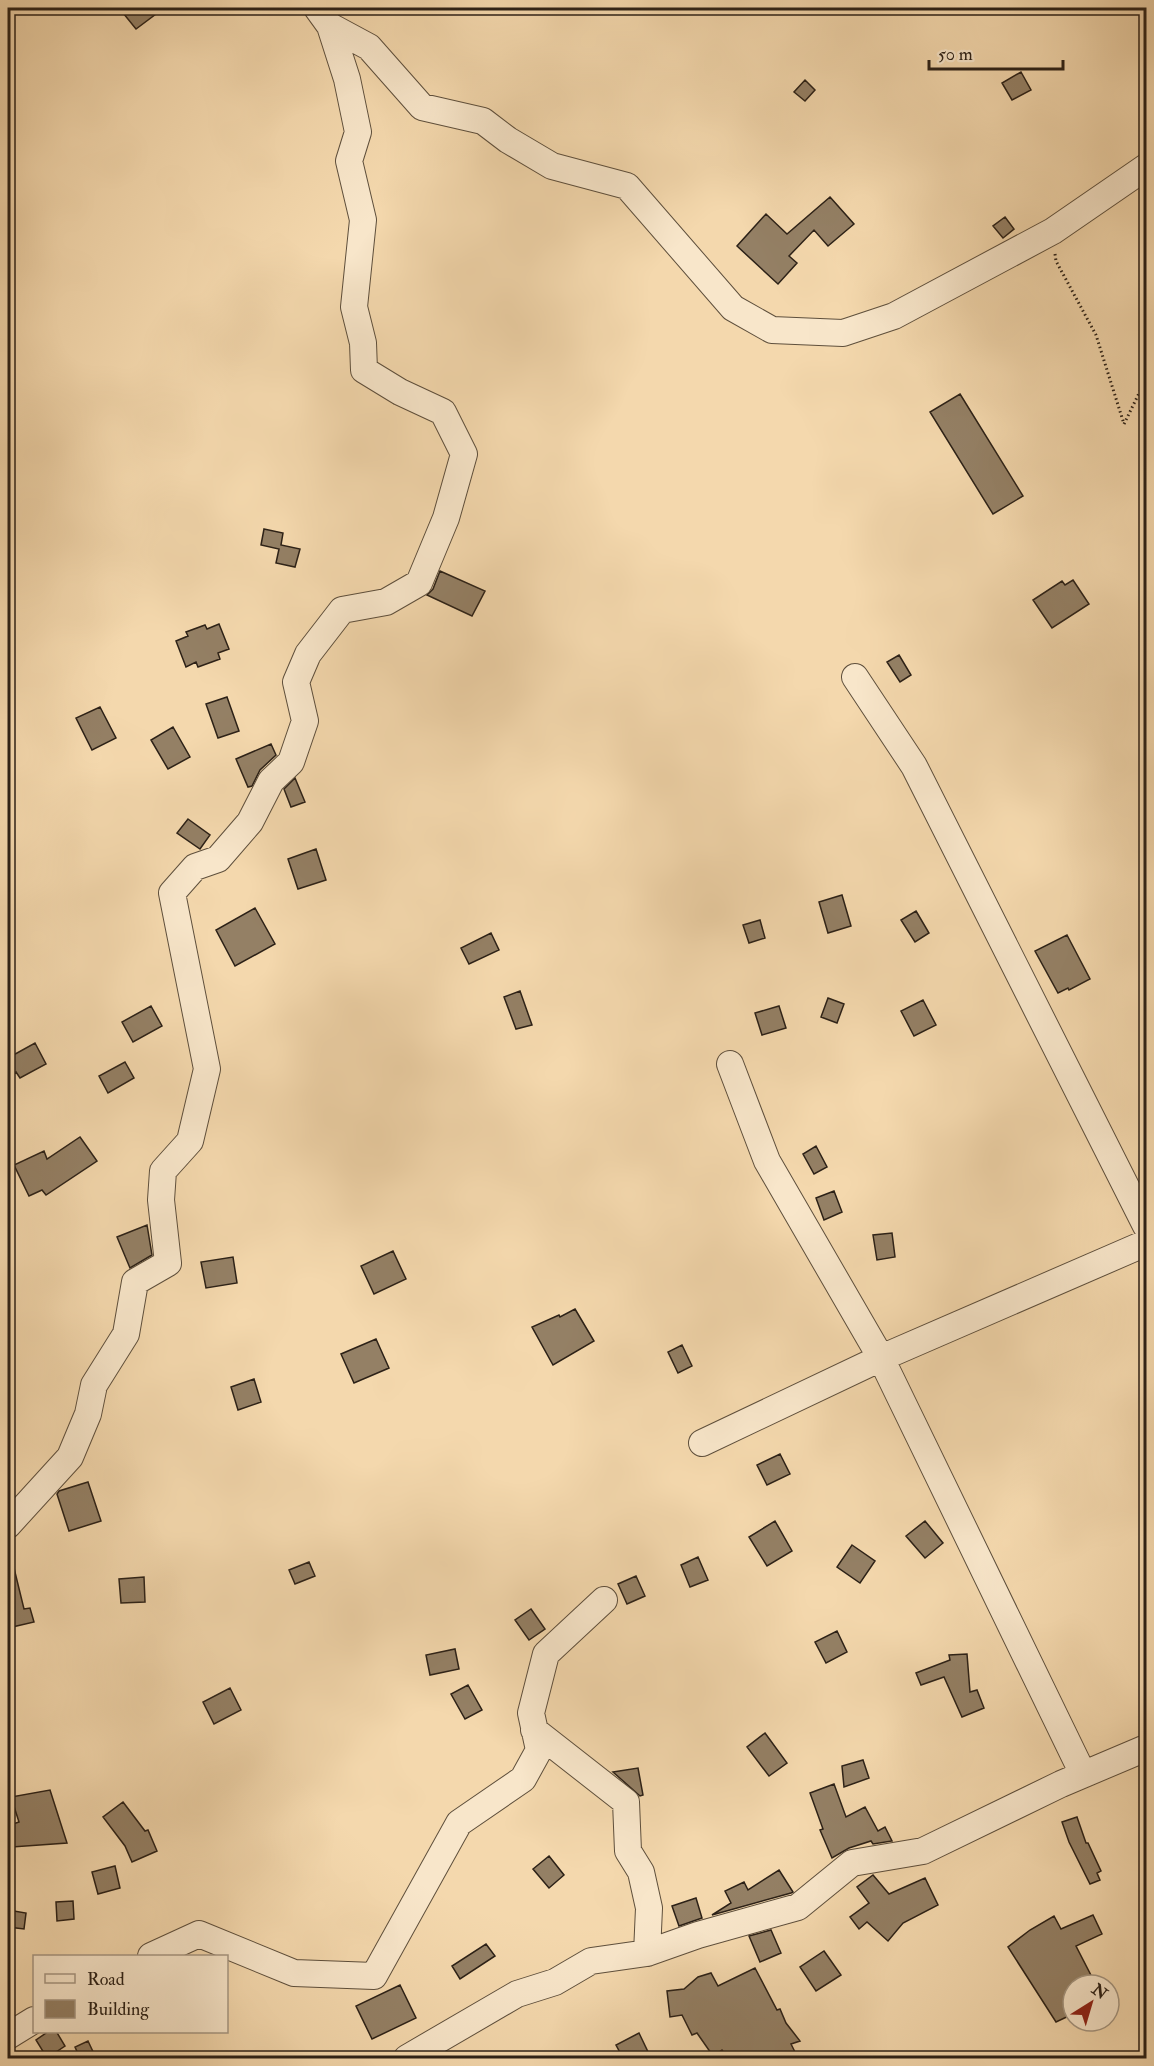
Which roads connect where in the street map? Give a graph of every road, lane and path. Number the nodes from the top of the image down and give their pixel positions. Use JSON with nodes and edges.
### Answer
{"nodes":[{"id":1,"x":323,"y":17,"type":"edge"},
{"id":2,"x":1146,"y":166,"type":"edge"},
{"id":3,"x":1053,"y":231,"type":"junction"},
{"id":4,"x":1146,"y":379,"type":"edge"},
{"id":5,"x":855,"y":677,"type":"dead end"},
{"id":6,"x":730,"y":1064,"type":"dead end"},
{"id":7,"x":1146,"y":1226,"type":"edge"},
{"id":8,"x":1146,"y":1243,"type":"edge"},
{"id":9,"x":881,"y":1358,"type":"junction"},
{"id":10,"x":702,"y":1443,"type":"dead end"},
{"id":11,"x":8,"y":1525,"type":"edge"},
{"id":12,"x":604,"y":1600,"type":"dead end"},
{"id":13,"x":534,"y":1730,"type":"junction"},
{"id":14,"x":1146,"y":1748,"type":"edge"},
{"id":15,"x":1083,"y":1774,"type":"junction"},
{"id":16,"x":646,"y":1953,"type":"junction"},
{"id":17,"x":153,"y":1955,"type":"edge"},
{"id":18,"x":33,"y":2021,"type":"edge"},
{"id":19,"x":8,"y":2036,"type":"edge"},
{"id":20,"x":407,"y":2058,"type":"edge"}],
"edges":[{"from":1,"to":3,"type":"street"},
{"from":1,"to":11,"type":"street"},
{"from":2,"to":3,"type":"street"},
{"from":3,"to":4,"type":"path"},
{"from":5,"to":7,"type":"street"},
{"from":6,"to":9,"type":"street"},
{"from":8,"to":9,"type":"street"},
{"from":9,"to":10,"type":"street"},
{"from":9,"to":15,"type":"street"},
{"from":12,"to":13,"type":"street"},
{"from":13,"to":16,"type":"street"},
{"from":13,"to":17,"type":"street"},
{"from":14,"to":15,"type":"street"},
{"from":15,"to":16,"type":"street"},
{"from":16,"to":20,"type":"street"},
{"from":18,"to":19,"type":"street"}]}
